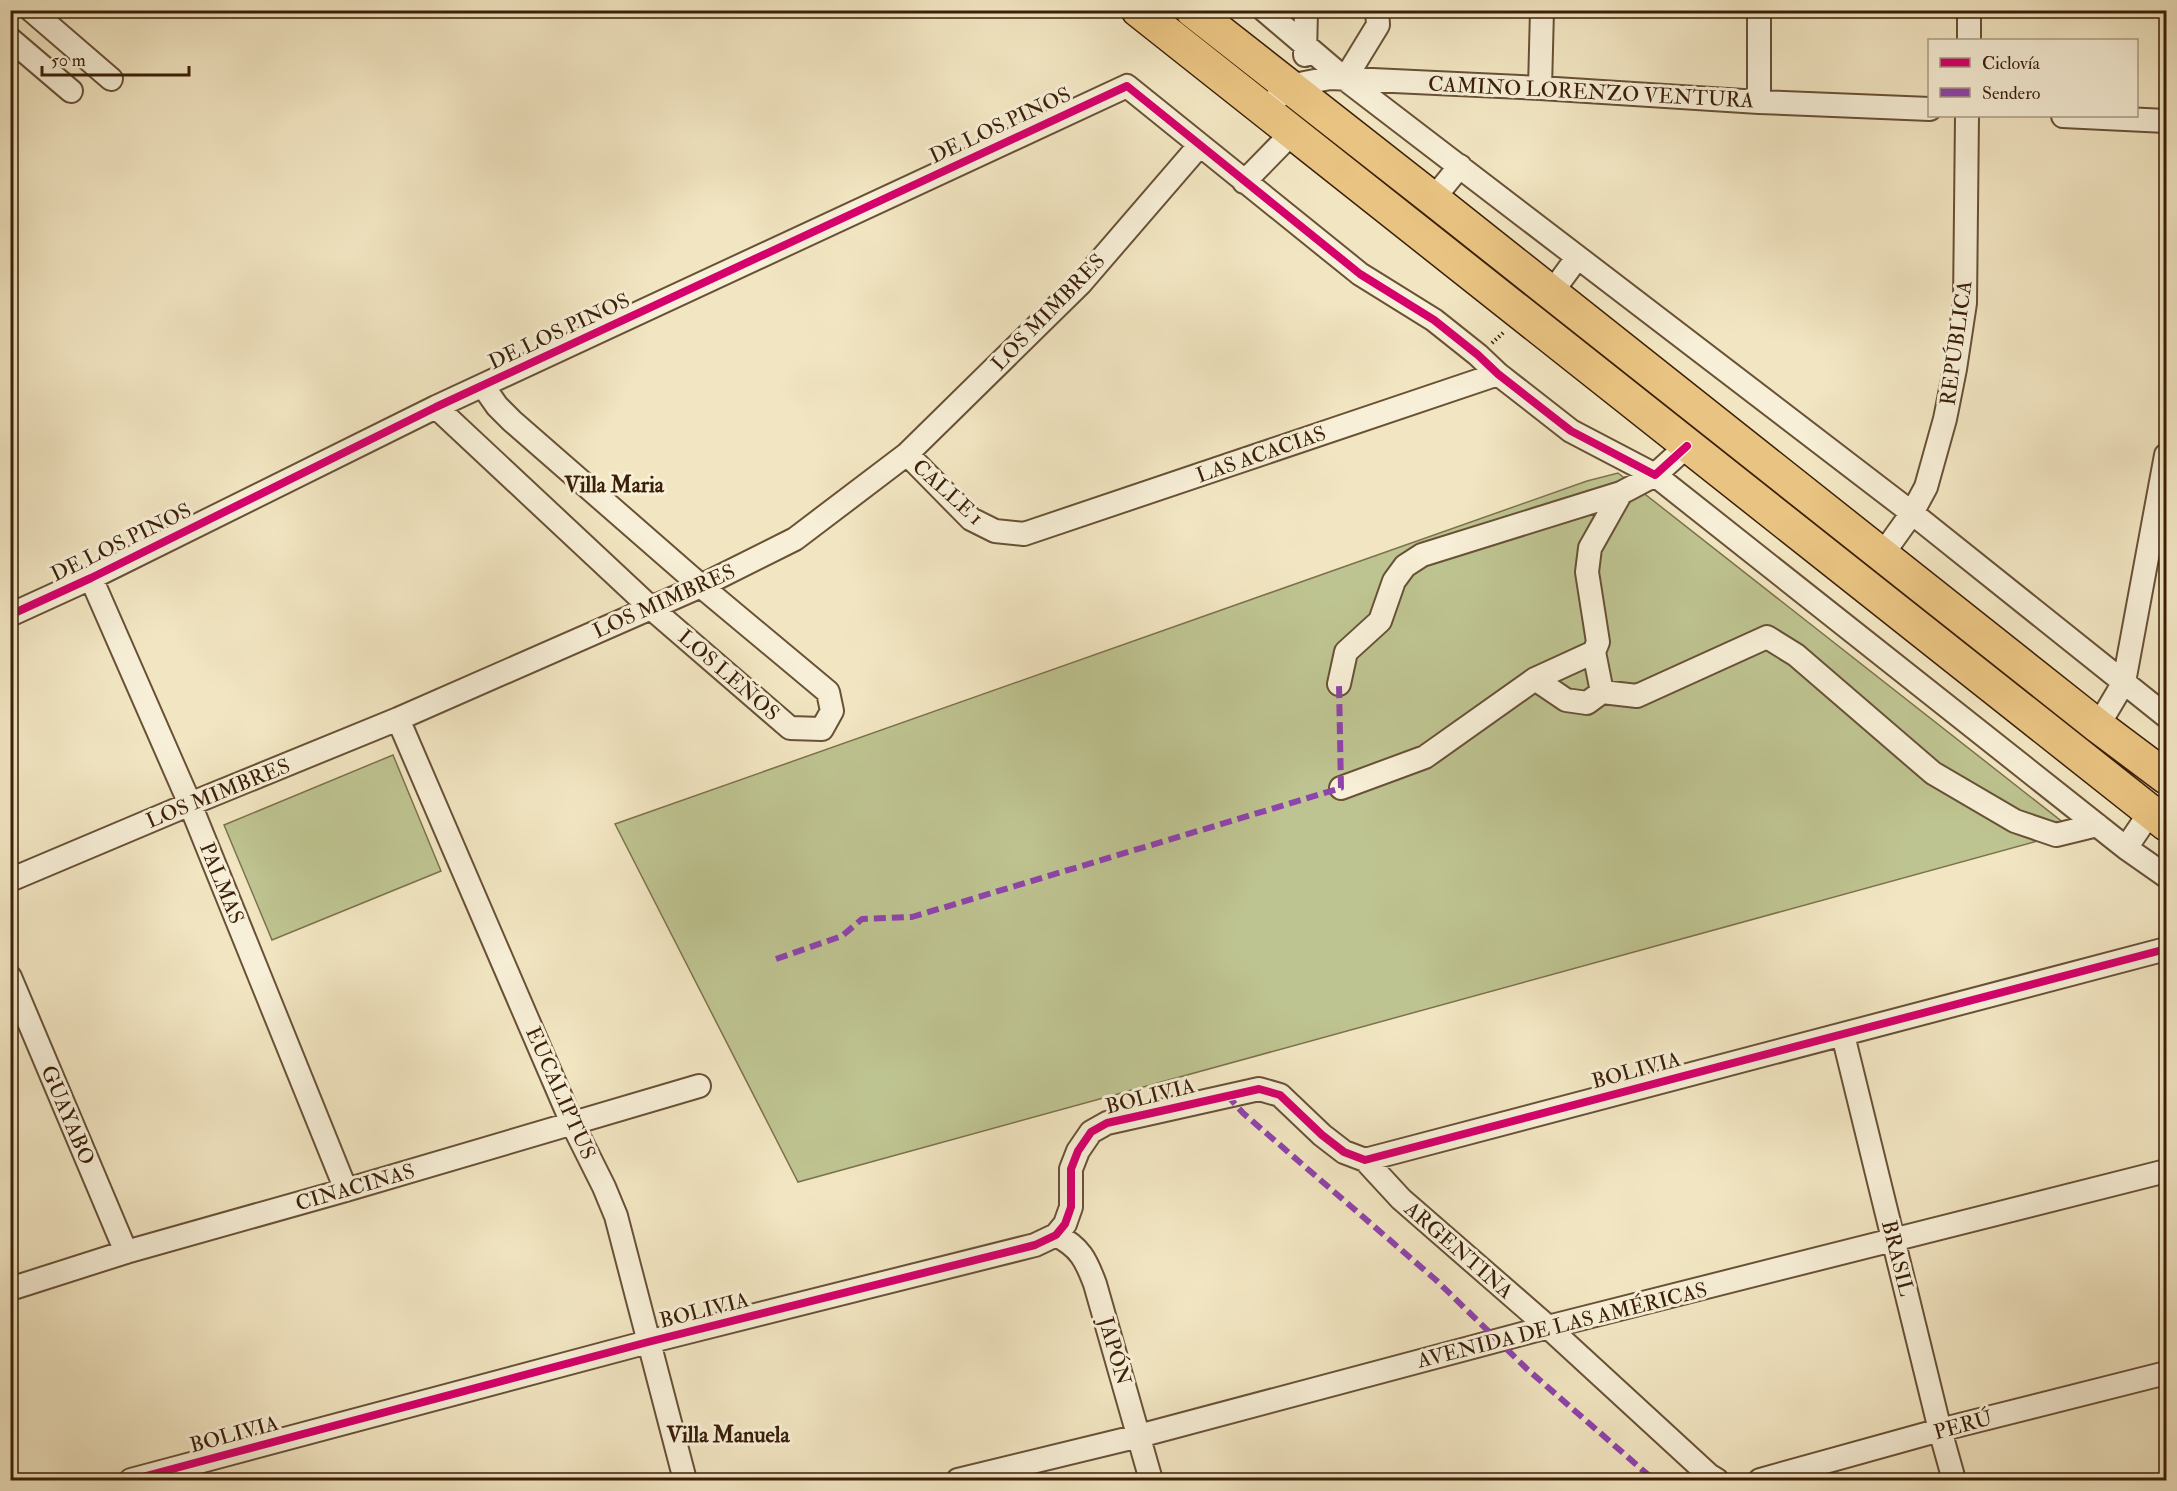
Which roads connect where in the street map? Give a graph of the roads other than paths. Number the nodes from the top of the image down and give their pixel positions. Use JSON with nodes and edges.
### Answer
{"nodes":[{"id":1,"x":31,"y":10,"type":"edge"},
{"id":2,"x":1138,"y":10,"type":"edge"},
{"id":3,"x":1192,"y":10,"type":"edge"},
{"id":4,"x":1264,"y":10,"type":"edge"},
{"id":5,"x":1306,"y":10,"type":"edge"},
{"id":6,"x":1377,"y":10,"type":"edge"},
{"id":7,"x":1542,"y":10,"type":"edge"},
{"id":8,"x":1759,"y":10,"type":"edge"},
{"id":9,"x":1969,"y":10,"type":"edge"},
{"id":10,"x":10,"y":39,"type":"edge"},
{"id":11,"x":1969,"y":39,"type":"edge"},
{"id":12,"x":1306,"y":45,"type":"junction"},
{"id":13,"x":111,"y":79,"type":"dead end"},
{"id":14,"x":1344,"y":79,"type":"junction"},
{"id":15,"x":1297,"y":85,"type":"junction"},
{"id":16,"x":1540,"y":88,"type":"junction"},
{"id":17,"x":71,"y":91,"type":"dead end"},
{"id":18,"x":1759,"y":102,"type":"junction"},
{"id":19,"x":1928,"y":109,"type":"edge"},
{"id":20,"x":1264,"y":111,"type":"junction"},
{"id":21,"x":1967,"y":117,"type":"edge"},
{"id":22,"x":2084,"y":117,"type":"edge"},
{"id":23,"x":2166,"y":121,"type":"edge"},
{"id":24,"x":1292,"y":133,"type":"junction"},
{"id":25,"x":1199,"y":146,"type":"junction"},
{"id":26,"x":1460,"y":166,"type":"junction"},
{"id":27,"x":1244,"y":182,"type":"junction"},
{"id":28,"x":1433,"y":199,"type":"junction"},
{"id":29,"x":1577,"y":258,"type":"junction"},
{"id":30,"x":1552,"y":292,"type":"junction"},
{"id":31,"x":1498,"y":374,"type":"junction"},
{"id":32,"x":483,"y":386,"type":"junction"},
{"id":33,"x":436,"y":407,"type":"junction"},
{"id":34,"x":1687,"y":446,"type":"junction"},
{"id":35,"x":907,"y":454,"type":"junction"},
{"id":36,"x":2166,"y":455,"type":"edge"},
{"id":37,"x":1655,"y":475,"type":"junction"},
{"id":38,"x":1621,"y":493,"type":"junction"},
{"id":39,"x":1912,"y":513,"type":"junction"},
{"id":40,"x":1024,"y":534,"type":"joint"},
{"id":41,"x":1882,"y":555,"type":"junction"},
{"id":42,"x":92,"y":578,"type":"junction"},
{"id":43,"x":701,"y":586,"type":"junction"},
{"id":44,"x":651,"y":608,"type":"junction"},
{"id":45,"x":10,"y":615,"type":"edge"},
{"id":46,"x":1594,"y":652,"type":"junction"},
{"id":47,"x":1535,"y":679,"type":"junction"},
{"id":48,"x":2124,"y":682,"type":"junction"},
{"id":49,"x":1339,"y":684,"type":"dead end"},
{"id":50,"x":1602,"y":692,"type":"junction"},
{"id":51,"x":2166,"y":716,"type":"edge"},
{"id":52,"x":398,"y":719,"type":"junction"},
{"id":53,"x":2098,"y":726,"type":"junction"},
{"id":54,"x":2166,"y":777,"type":"edge"},
{"id":55,"x":1341,"y":788,"type":"dead end"},
{"id":56,"x":190,"y":804,"type":"junction"},
{"id":57,"x":2159,"y":818,"type":"edge"},
{"id":58,"x":2097,"y":825,"type":"junction"},
{"id":59,"x":2126,"y":848,"type":"junction"},
{"id":60,"x":2166,"y":876,"type":"edge"},
{"id":61,"x":10,"y":880,"type":"edge"},
{"id":62,"x":2166,"y":949,"type":"edge"},
{"id":63,"x":10,"y":977,"type":"edge"},
{"id":64,"x":1844,"y":1035,"type":"junction"},
{"id":65,"x":699,"y":1086,"type":"dead end"},
{"id":66,"x":573,"y":1123,"type":"junction"},
{"id":67,"x":1365,"y":1160,"type":"junction"},
{"id":68,"x":2166,"y":1171,"type":"edge"},
{"id":69,"x":346,"y":1190,"type":"junction"},
{"id":70,"x":1056,"y":1235,"type":"junction"},
{"id":71,"x":1894,"y":1241,"type":"junction"},
{"id":72,"x":126,"y":1252,"type":"junction"},
{"id":73,"x":10,"y":1289,"type":"edge"},
{"id":74,"x":1548,"y":1327,"type":"junction"},
{"id":75,"x":648,"y":1342,"type":"junction"},
{"id":76,"x":2166,"y":1372,"type":"edge"},
{"id":77,"x":1940,"y":1430,"type":"junction"},
{"id":78,"x":1139,"y":1436,"type":"junction"},
{"id":79,"x":130,"y":1480,"type":"edge"},
{"id":80,"x":685,"y":1480,"type":"edge"},
{"id":81,"x":958,"y":1480,"type":"edge"},
{"id":82,"x":1151,"y":1480,"type":"edge"},
{"id":83,"x":1718,"y":1480,"type":"edge"},
{"id":84,"x":1760,"y":1480,"type":"edge"},
{"id":85,"x":1954,"y":1480,"type":"edge"}],
"edges":[{"from":1,"to":13,"type":"street"},
{"from":2,"to":20,"type":"highway"},
{"from":3,"to":15,"type":"highway"},
{"from":4,"to":12,"type":"street"},
{"from":5,"to":12,"type":"street"},
{"from":6,"to":14,"type":"street"},
{"from":7,"to":16,"type":"street"},
{"from":8,"to":18,"type":"street"},
{"from":9,"to":11,"type":"street"},
{"from":10,"to":17,"type":"street"},
{"from":12,"to":14,"type":"street"},
{"from":12,"to":15,"type":"street"},
{"from":14,"to":15,"type":"street","name":"CAMINO LORENZO VENTURA"},
{"from":14,"to":16,"type":"street","name":"CAMINO LORENZO VENTURA"},
{"from":14,"to":26,"type":"street"},
{"from":15,"to":20,"type":"street"},
{"from":15,"to":28,"type":"highway"},
{"from":16,"to":18,"type":"street","name":"CAMINO LORENZO VENTURA"},
{"from":18,"to":19,"type":"street","name":"CAMINO LORENZO VENTURA"},
{"from":20,"to":24,"type":"highway"},
{"from":21,"to":39,"type":"street","name":"REPÚBLICA"},
{"from":22,"to":23,"type":"street"},
{"from":24,"to":27,"type":"street"},
{"from":24,"to":34,"type":"highway"},
{"from":25,"to":27,"type":"street"},
{"from":25,"to":32,"type":"street","name":"DE LOS PINOS"},
{"from":25,"to":35,"type":"street","name":"LOS MIMBRES"},
{"from":26,"to":28,"type":"street"},
{"from":26,"to":29,"type":"street"},
{"from":27,"to":31,"type":"street"},
{"from":28,"to":30,"type":"highway"},
{"from":29,"to":30,"type":"street"},
{"from":29,"to":39,"type":"street"},
{"from":30,"to":41,"type":"highway"},
{"from":31,"to":37,"type":"street"},
{"from":31,"to":40,"type":"street","name":"LAS ACACIAS"},
{"from":32,"to":33,"type":"street","name":"DE LOS PINOS"},
{"from":32,"to":43,"type":"street","name":"LOS LEÑOS"},
{"from":33,"to":42,"type":"street","name":"DE LOS PINOS"},
{"from":33,"to":44,"type":"street","name":"LOS LEÑOS"},
{"from":34,"to":37,"type":"street"},
{"from":34,"to":57,"type":"highway"},
{"from":35,"to":40,"type":"street","name":"CALLE 1"},
{"from":35,"to":43,"type":"street","name":"LOS MIMBRES"},
{"from":36,"to":48,"type":"street"},
{"from":37,"to":38,"type":"street"},
{"from":37,"to":58,"type":"street"},
{"from":38,"to":46,"type":"street"},
{"from":38,"to":49,"type":"street"},
{"from":39,"to":41,"type":"street","name":"REPÚBLICA"},
{"from":39,"to":48,"type":"street"},
{"from":41,"to":53,"type":"highway"},
{"from":42,"to":45,"type":"street","name":"DE LOS PINOS"},
{"from":42,"to":56,"type":"street","name":"PALMAS"},
{"from":43,"to":44,"type":"street","name":"LOS MIMBRES"},
{"from":43,"to":44,"type":"street","name":"LOS LEÑOS"},
{"from":44,"to":52,"type":"street","name":"LOS MIMBRES"},
{"from":46,"to":47,"type":"street"},
{"from":46,"to":50,"type":"street"},
{"from":47,"to":50,"type":"street"},
{"from":47,"to":55,"type":"street"},
{"from":48,"to":51,"type":"street"},
{"from":48,"to":53,"type":"street"},
{"from":50,"to":58,"type":"street"},
{"from":52,"to":56,"type":"street","name":"LOS MIMBRES"},
{"from":52,"to":66,"type":"street","name":"EUCALIPTUS"},
{"from":53,"to":54,"type":"highway"},
{"from":56,"to":61,"type":"street","name":"LOS MIMBRES"},
{"from":56,"to":69,"type":"street","name":"PALMAS"},
{"from":57,"to":59,"type":"street"},
{"from":58,"to":59,"type":"street"},
{"from":59,"to":60,"type":"street"},
{"from":62,"to":64,"type":"street","name":"BOLIVIA"},
{"from":63,"to":72,"type":"street","name":"GUAYABO"},
{"from":64,"to":67,"type":"street","name":"BOLIVIA"},
{"from":64,"to":71,"type":"street","name":"BRASIL"},
{"from":65,"to":66,"type":"street","name":"CINACINAS"},
{"from":66,"to":69,"type":"street","name":"CINACINAS"},
{"from":66,"to":75,"type":"street","name":"EUCALIPTUS"},
{"from":67,"to":70,"type":"street","name":"BOLIVIA"},
{"from":67,"to":74,"type":"street","name":"ARGENTINA"},
{"from":68,"to":71,"type":"street","name":"AVENIDA DE LAS AMÉRICAS"},
{"from":69,"to":72,"type":"street","name":"CINACINAS"},
{"from":70,"to":75,"type":"street","name":"BOLIVIA"},
{"from":70,"to":78,"type":"street","name":"JAPÓN"},
{"from":71,"to":74,"type":"street","name":"AVENIDA DE LAS AMÉRICAS"},
{"from":71,"to":77,"type":"street","name":"BRASIL"},
{"from":72,"to":73,"type":"street","name":"CINACINAS"},
{"from":74,"to":78,"type":"street","name":"AVENIDA DE LAS AMÉRICAS"},
{"from":74,"to":83,"type":"street","name":"ARGENTINA"},
{"from":75,"to":79,"type":"street","name":"BOLIVIA"},
{"from":75,"to":80,"type":"street","name":"EUCALIPTUS"},
{"from":76,"to":77,"type":"street","name":"PERÚ"},
{"from":77,"to":84,"type":"street","name":"PERÚ"},
{"from":77,"to":85,"type":"street","name":"BRASIL"},
{"from":78,"to":81,"type":"street","name":"AVENIDA DE LAS AMÉRICAS"},
{"from":78,"to":82,"type":"street","name":"JAPÓN"}]}
